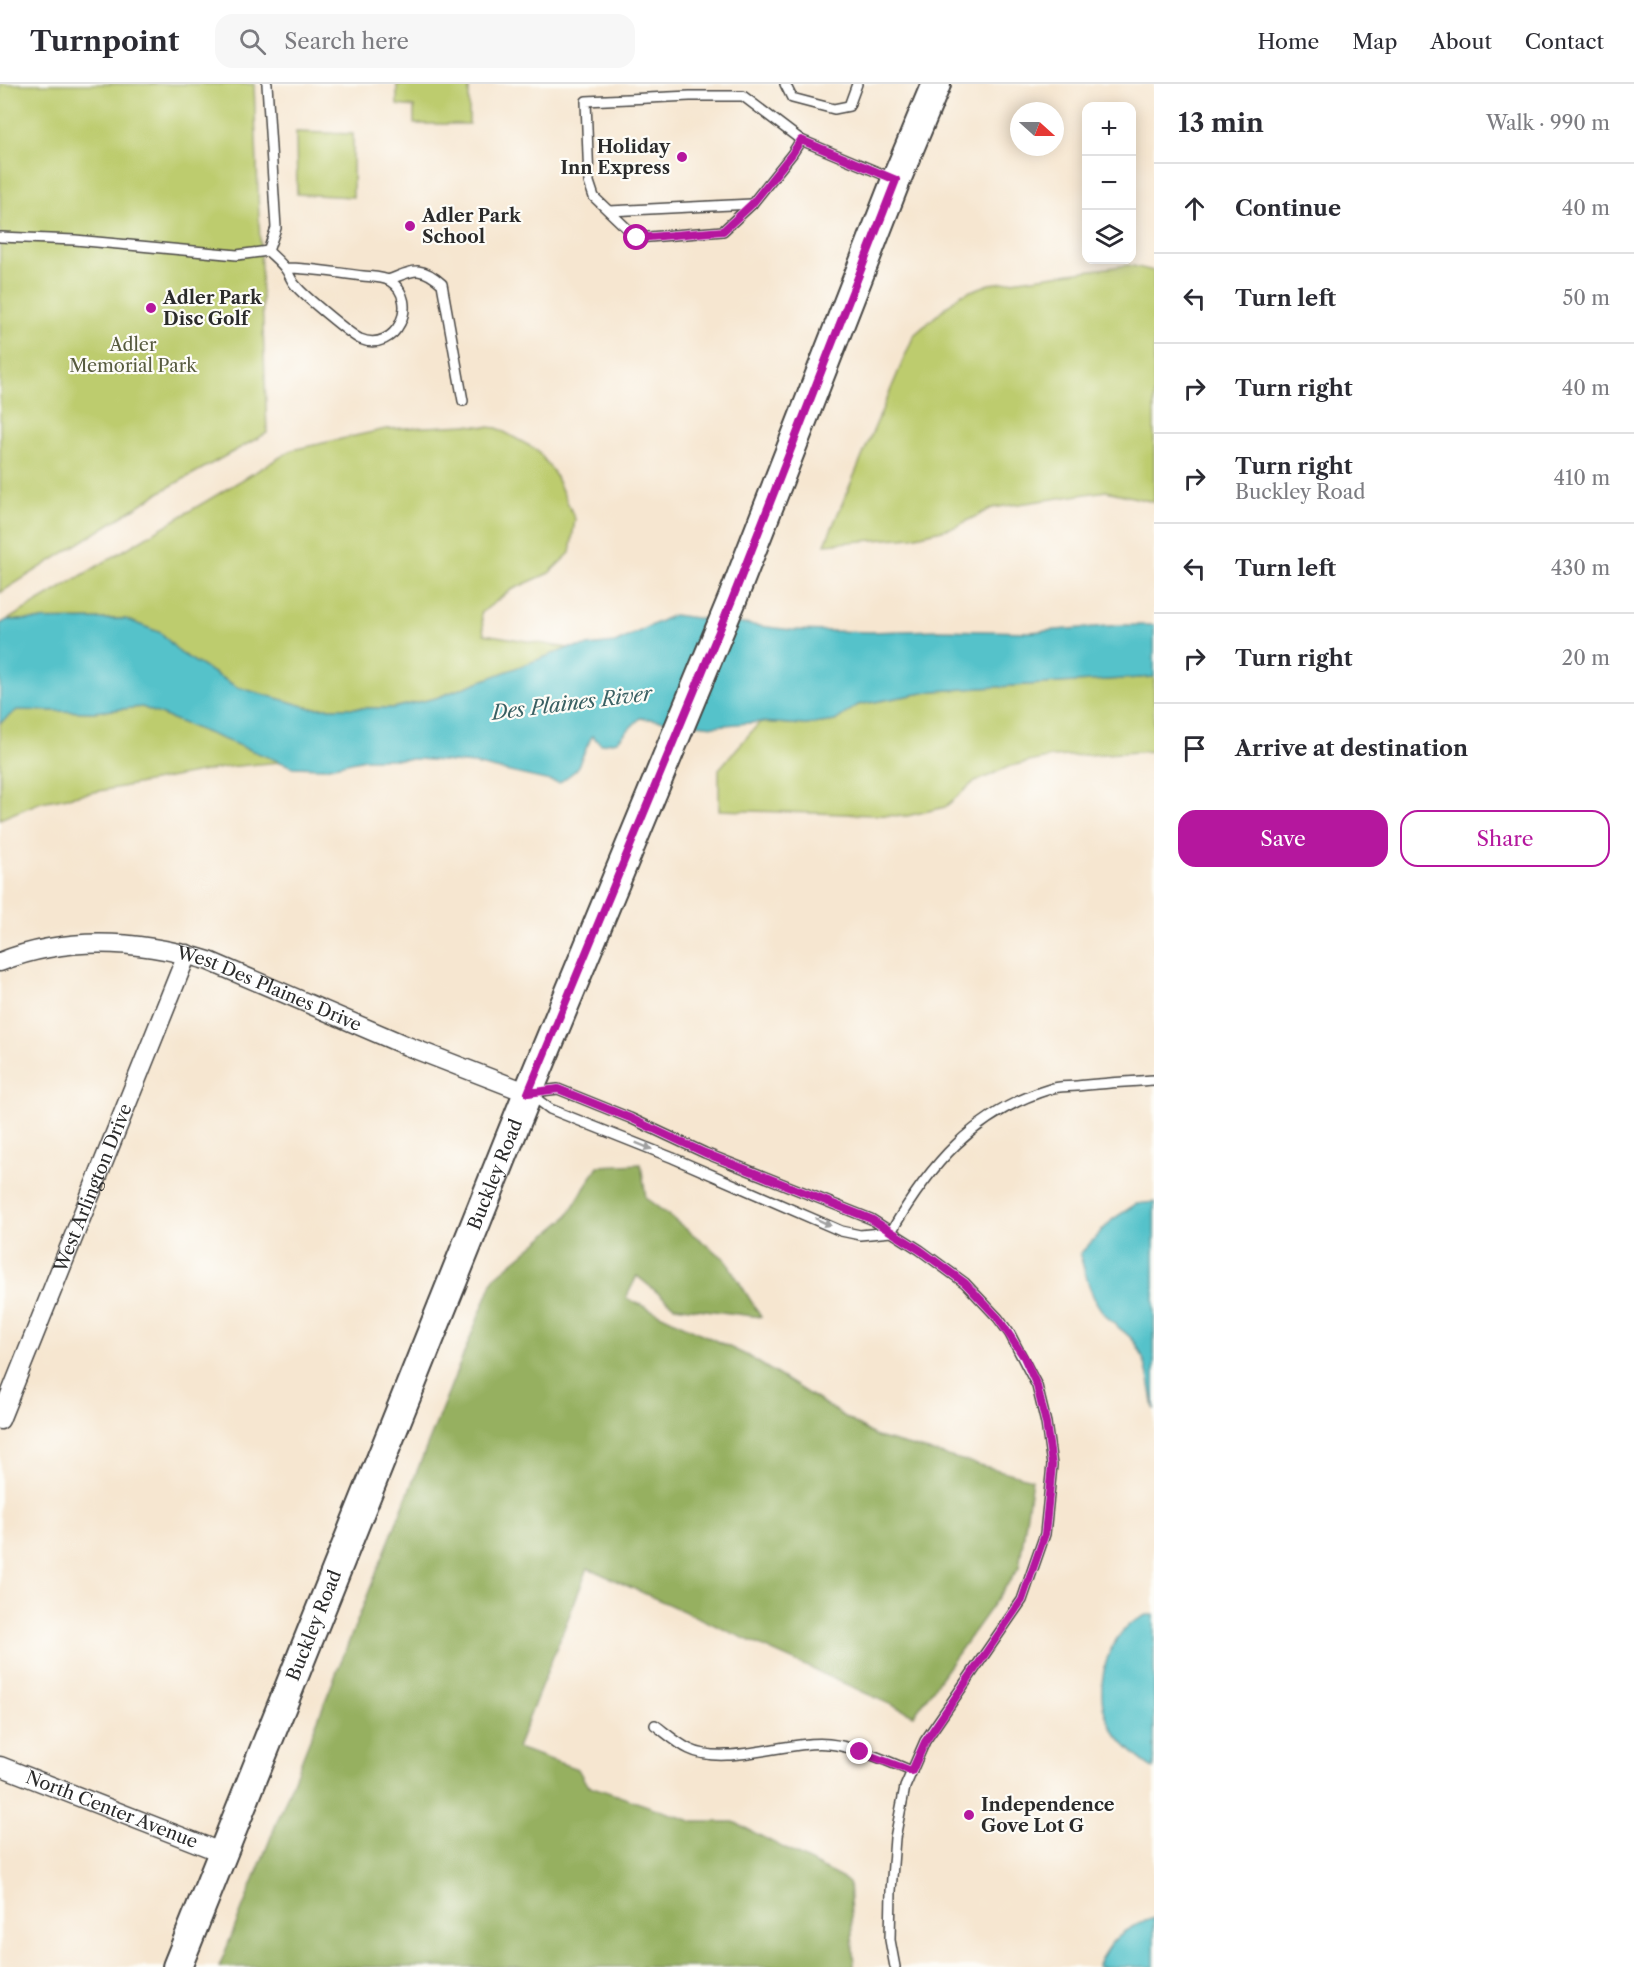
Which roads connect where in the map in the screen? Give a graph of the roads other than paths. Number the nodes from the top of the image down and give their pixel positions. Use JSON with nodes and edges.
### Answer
{"nodes":[{"id":1,"x":267,"y":84,"type":"edge"},
{"id":2,"x":689,"y":84,"type":"edge"},
{"id":3,"x":785,"y":84,"type":"edge"},
{"id":4,"x":857,"y":84,"type":"edge"},
{"id":5,"x":936,"y":84,"type":"edge"},
{"id":6,"x":690,"y":96,"type":"junction"},
{"id":7,"x":801,"y":140,"type":"junction"},
{"id":8,"x":896,"y":180,"type":"junction"},
{"id":9,"x":752,"y":204,"type":"junction"},
{"id":10,"x":609,"y":212,"type":"junction"},
{"id":11,"x":0,"y":237,"type":"edge"},
{"id":12,"x":268,"y":251,"type":"junction"},
{"id":13,"x":285,"y":268,"type":"junction"},
{"id":14,"x":388,"y":280,"type":"junction"},
{"id":15,"x":463,"y":401,"type":"dead end"},
{"id":16,"x":186,"y":954,"type":"junction"},
{"id":17,"x":0,"y":962,"type":"edge"},
{"id":18,"x":1154,"y":1080,"type":"edge"},
{"id":19,"x":528,"y":1093,"type":"junction"},
{"id":20,"x":623,"y":1116,"type":"junction"},
{"id":21,"x":615,"y":1135,"type":"junction"},
{"id":22,"x":891,"y":1232,"type":"junction"},
{"id":23,"x":0,"y":1420,"type":"edge"},
{"id":24,"x":656,"y":1725,"type":"dead end"},
{"id":25,"x":0,"y":1766,"type":"edge"},
{"id":26,"x":912,"y":1771,"type":"junction"},
{"id":27,"x":223,"y":1853,"type":"junction"},
{"id":28,"x":177,"y":1967,"type":"edge"},
{"id":29,"x":895,"y":1967,"type":"edge"}],
"edges":[{"from":1,"to":12,"type":"lane"},
{"from":2,"to":6,"type":"lane"},
{"from":3,"to":4,"type":"lane"},
{"from":5,"to":8,"type":"main road","name":"Buckley Road"},
{"from":6,"to":7,"type":"lane"},
{"from":6,"to":10,"type":"lane"},
{"from":7,"to":8,"type":"lane"},
{"from":7,"to":9,"type":"lane"},
{"from":8,"to":19,"type":"main road","name":"Buckley Road"},
{"from":9,"to":10,"type":"lane"},
{"from":9,"to":10,"type":"lane"},
{"from":11,"to":12,"type":"lane"},
{"from":12,"to":13,"type":"lane"},
{"from":13,"to":14,"type":"lane"},
{"from":13,"to":14,"type":"lane"},
{"from":14,"to":15,"type":"lane"},
{"from":16,"to":17,"type":"street","name":"West Des Plaines Drive"},
{"from":16,"to":19,"type":"street","name":"West Des Plaines Drive"},
{"from":16,"to":23,"type":"street","name":"West Arlington Drive"},
{"from":18,"to":22,"type":"lane"},
{"from":19,"to":20,"type":"lane"},
{"from":19,"to":21,"type":"lane"},
{"from":19,"to":27,"type":"main road","name":"Buckley Road"},
{"from":20,"to":21,"type":"lane"},
{"from":20,"to":22,"type":"lane"},
{"from":21,"to":22,"type":"lane","one_way":true},
{"from":22,"to":26,"type":"lane"},
{"from":24,"to":26,"type":"lane"},
{"from":25,"to":27,"type":"street","name":"North Center Avenue"},
{"from":26,"to":29,"type":"lane"},
{"from":27,"to":28,"type":"main road","name":"Buckley Road"}]}
